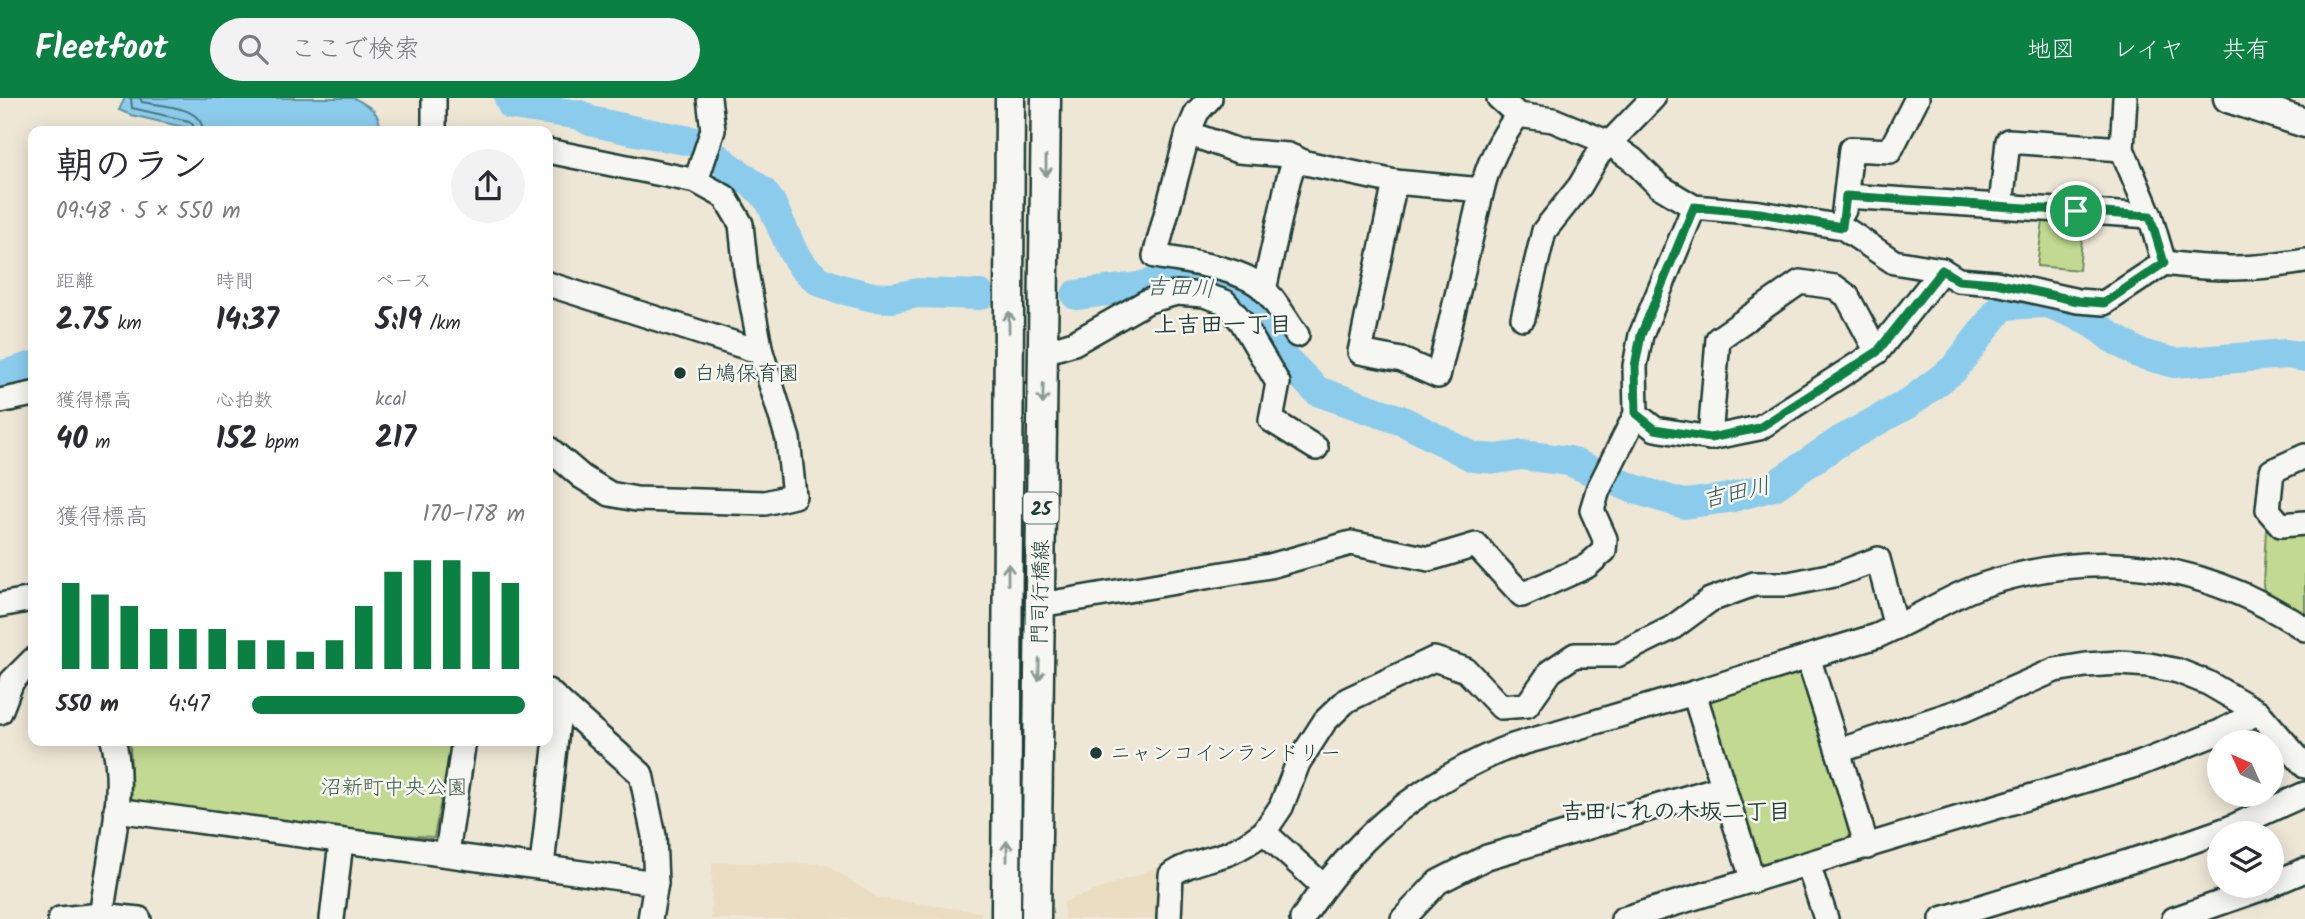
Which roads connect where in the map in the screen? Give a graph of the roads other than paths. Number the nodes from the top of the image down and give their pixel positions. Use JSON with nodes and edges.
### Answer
{"nodes":[{"id":1,"x":434,"y":98,"type":"edge"},
{"id":2,"x":709,"y":98,"type":"edge"},
{"id":3,"x":1010,"y":98,"type":"edge"},
{"id":4,"x":1046,"y":98,"type":"edge"},
{"id":5,"x":1210,"y":98,"type":"edge"},
{"id":6,"x":1499,"y":98,"type":"edge"},
{"id":7,"x":1653,"y":98,"type":"edge"},
{"id":8,"x":1917,"y":98,"type":"edge"},
{"id":9,"x":2125,"y":98,"type":"edge"},
{"id":10,"x":2228,"y":98,"type":"edge"},
{"id":11,"x":1518,"y":115,"type":"junction"},
{"id":12,"x":2305,"y":123,"type":"edge"},
{"id":13,"x":439,"y":126,"type":"edge"},
{"id":14,"x":1188,"y":133,"type":"junction"},
{"id":15,"x":1609,"y":143,"type":"junction"},
{"id":16,"x":2122,"y":149,"type":"junction"},
{"id":17,"x":553,"y":152,"type":"edge"},
{"id":18,"x":1295,"y":158,"type":"junction"},
{"id":19,"x":696,"y":181,"type":"junction"},
{"id":20,"x":1395,"y":182,"type":"junction"},
{"id":21,"x":1482,"y":190,"type":"junction"},
{"id":22,"x":1846,"y":196,"type":"junction"},
{"id":23,"x":2001,"y":206,"type":"junction"},
{"id":24,"x":1694,"y":207,"type":"junction"},
{"id":25,"x":2150,"y":216,"type":"junction"},
{"id":26,"x":1842,"y":227,"type":"junction"},
{"id":27,"x":2305,"y":261,"type":"edge"},
{"id":28,"x":2164,"y":263,"type":"junction"},
{"id":29,"x":1942,"y":270,"type":"junction"},
{"id":30,"x":553,"y":286,"type":"edge"},
{"id":31,"x":1264,"y":290,"type":"junction"},
{"id":32,"x":1523,"y":318,"type":"dead end"},
{"id":33,"x":1297,"y":335,"type":"dead end"},
{"id":34,"x":761,"y":352,"type":"junction"},
{"id":35,"x":1044,"y":352,"type":"junction"},
{"id":36,"x":1877,"y":352,"type":"junction"},
{"id":37,"x":28,"y":395,"type":"edge"},
{"id":38,"x":0,"y":401,"type":"edge"},
{"id":39,"x":1636,"y":414,"type":"junction"},
{"id":40,"x":1710,"y":438,"type":"junction"},
{"id":41,"x":1317,"y":448,"type":"dead end"},
{"id":42,"x":553,"y":452,"type":"edge"},
{"id":43,"x":2305,"y":456,"type":"edge"},
{"id":44,"x":2305,"y":523,"type":"edge"},
{"id":45,"x":28,"y":600,"type":"edge"},
{"id":46,"x":0,"y":605,"type":"edge"},
{"id":47,"x":1040,"y":605,"type":"junction"},
{"id":48,"x":1896,"y":627,"type":"junction"},
{"id":49,"x":2305,"y":629,"type":"edge"},
{"id":50,"x":1808,"y":657,"type":"junction"},
{"id":51,"x":28,"y":663,"type":"edge"},
{"id":52,"x":6,"y":678,"type":"edge"},
{"id":53,"x":1694,"y":693,"type":"junction"},
{"id":54,"x":554,"y":696,"type":"edge"},
{"id":55,"x":0,"y":712,"type":"edge"},
{"id":56,"x":2258,"y":712,"type":"junction"},
{"id":57,"x":114,"y":746,"type":"edge"},
{"id":58,"x":463,"y":746,"type":"edge"},
{"id":59,"x":550,"y":746,"type":"edge"},
{"id":60,"x":1838,"y":751,"type":"junction"},
{"id":61,"x":2305,"y":766,"type":"edge"},
{"id":62,"x":1723,"y":787,"type":"junction"},
{"id":63,"x":2305,"y":794,"type":"edge"},
{"id":64,"x":116,"y":810,"type":"junction"},
{"id":65,"x":1264,"y":832,"type":"junction"},
{"id":66,"x":341,"y":842,"type":"junction"},
{"id":67,"x":1867,"y":847,"type":"junction"},
{"id":68,"x":447,"y":853,"type":"junction"},
{"id":69,"x":1808,"y":864,"type":"junction"},
{"id":70,"x":541,"y":866,"type":"junction"},
{"id":71,"x":2305,"y":870,"type":"edge"},
{"id":72,"x":2284,"y":879,"type":"edge"},
{"id":73,"x":1753,"y":881,"type":"junction"},
{"id":74,"x":656,"y":883,"type":"junction"},
{"id":75,"x":1324,"y":886,"type":"junction"},
{"id":76,"x":2233,"y":898,"type":"edge"},
{"id":77,"x":101,"y":917,"type":"edge"},
{"id":78,"x":60,"y":919,"type":"edge"},
{"id":79,"x":139,"y":919,"type":"edge"},
{"id":80,"x":331,"y":919,"type":"edge"},
{"id":81,"x":650,"y":919,"type":"edge"},
{"id":82,"x":1006,"y":919,"type":"edge"},
{"id":83,"x":1036,"y":919,"type":"edge"},
{"id":84,"x":1169,"y":919,"type":"edge"},
{"id":85,"x":1302,"y":919,"type":"edge"},
{"id":86,"x":1403,"y":919,"type":"edge"},
{"id":87,"x":1623,"y":919,"type":"edge"},
{"id":88,"x":1826,"y":919,"type":"edge"},
{"id":89,"x":1942,"y":919,"type":"edge"},
{"id":90,"x":2174,"y":919,"type":"edge"}],
"edges":[{"from":1,"to":13,"type":"street"},
{"from":2,"to":19,"type":"street"},
{"from":82,"to":3,"type":"main road","name":"門司行橋線","number":"25","one_way":true},
{"from":4,"to":35,"type":"main road","name":"門司行橋線","number":"25","one_way":true},
{"from":5,"to":14,"type":"street"},
{"from":6,"to":11,"type":"street"},
{"from":7,"to":15,"type":"street"},
{"from":8,"to":22,"type":"street"},
{"from":9,"to":16,"type":"street"},
{"from":10,"to":12,"type":"main road"},
{"from":11,"to":15,"type":"street"},
{"from":11,"to":21,"type":"street"},
{"from":14,"to":18,"type":"street"},
{"from":14,"to":31,"type":"street"},
{"from":15,"to":24,"type":"street"},
{"from":15,"to":32,"type":"street"},
{"from":16,"to":23,"type":"street"},
{"from":16,"to":25,"type":"street"},
{"from":17,"to":19,"type":"street"},
{"from":18,"to":20,"type":"street"},
{"from":18,"to":31,"type":"street"},
{"from":19,"to":34,"type":"street"},
{"from":20,"to":21,"type":"street"},
{"from":20,"to":21,"type":"street"},
{"from":22,"to":23,"type":"street"},
{"from":22,"to":26,"type":"street"},
{"from":23,"to":25,"type":"street"},
{"from":24,"to":26,"type":"street"},
{"from":24,"to":39,"type":"street"},
{"from":25,"to":28,"type":"street"},
{"from":26,"to":29,"type":"street"},
{"from":27,"to":28,"type":"street"},
{"from":28,"to":29,"type":"street"},
{"from":29,"to":36,"type":"street"},
{"from":30,"to":34,"type":"street"},
{"from":31,"to":33,"type":"street"},
{"from":34,"to":42,"type":"street"},
{"from":35,"to":41,"type":"street"},
{"from":35,"to":47,"type":"main road","name":"門司行橋線","number":"25","one_way":true},
{"from":36,"to":40,"type":"street"},
{"from":36,"to":40,"type":"street"},
{"from":37,"to":38,"type":"street"},
{"from":39,"to":40,"type":"street"},
{"from":39,"to":47,"type":"street"},
{"from":43,"to":44,"type":"street"},
{"from":45,"to":46,"type":"street"},
{"from":47,"to":83,"type":"main road","name":"門司行橋線","number":"25","one_way":true},
{"from":48,"to":49,"type":"street"},
{"from":48,"to":50,"type":"street"},
{"from":48,"to":65,"type":"street"},
{"from":50,"to":53,"type":"street"},
{"from":50,"to":60,"type":"street"},
{"from":51,"to":52,"type":"street"},
{"from":52,"to":55,"type":"street"},
{"from":53,"to":62,"type":"street"},
{"from":53,"to":75,"type":"street"},
{"from":54,"to":74,"type":"street"},
{"from":56,"to":60,"type":"street"},
{"from":56,"to":61,"type":"street"},
{"from":56,"to":67,"type":"street"},
{"from":57,"to":64,"type":"street"},
{"from":58,"to":68,"type":"street"},
{"from":59,"to":70,"type":"street"},
{"from":60,"to":67,"type":"street"},
{"from":62,"to":73,"type":"street"},
{"from":62,"to":86,"type":"street"},
{"from":63,"to":89,"type":"street"},
{"from":64,"to":66,"type":"street"},
{"from":64,"to":77,"type":"street"},
{"from":65,"to":75,"type":"street"},
{"from":65,"to":84,"type":"street"},
{"from":66,"to":68,"type":"street"},
{"from":66,"to":80,"type":"street"},
{"from":67,"to":69,"type":"street"},
{"from":68,"to":70,"type":"street"},
{"from":69,"to":73,"type":"street"},
{"from":69,"to":88,"type":"street"},
{"from":70,"to":74,"type":"street"},
{"from":71,"to":72,"type":"street"},
{"from":73,"to":87,"type":"street"},
{"from":74,"to":81,"type":"street"},
{"from":75,"to":85,"type":"street"},
{"from":76,"to":90,"type":"street"},
{"from":77,"to":78,"type":"street"},
{"from":77,"to":79,"type":"street"}]}
